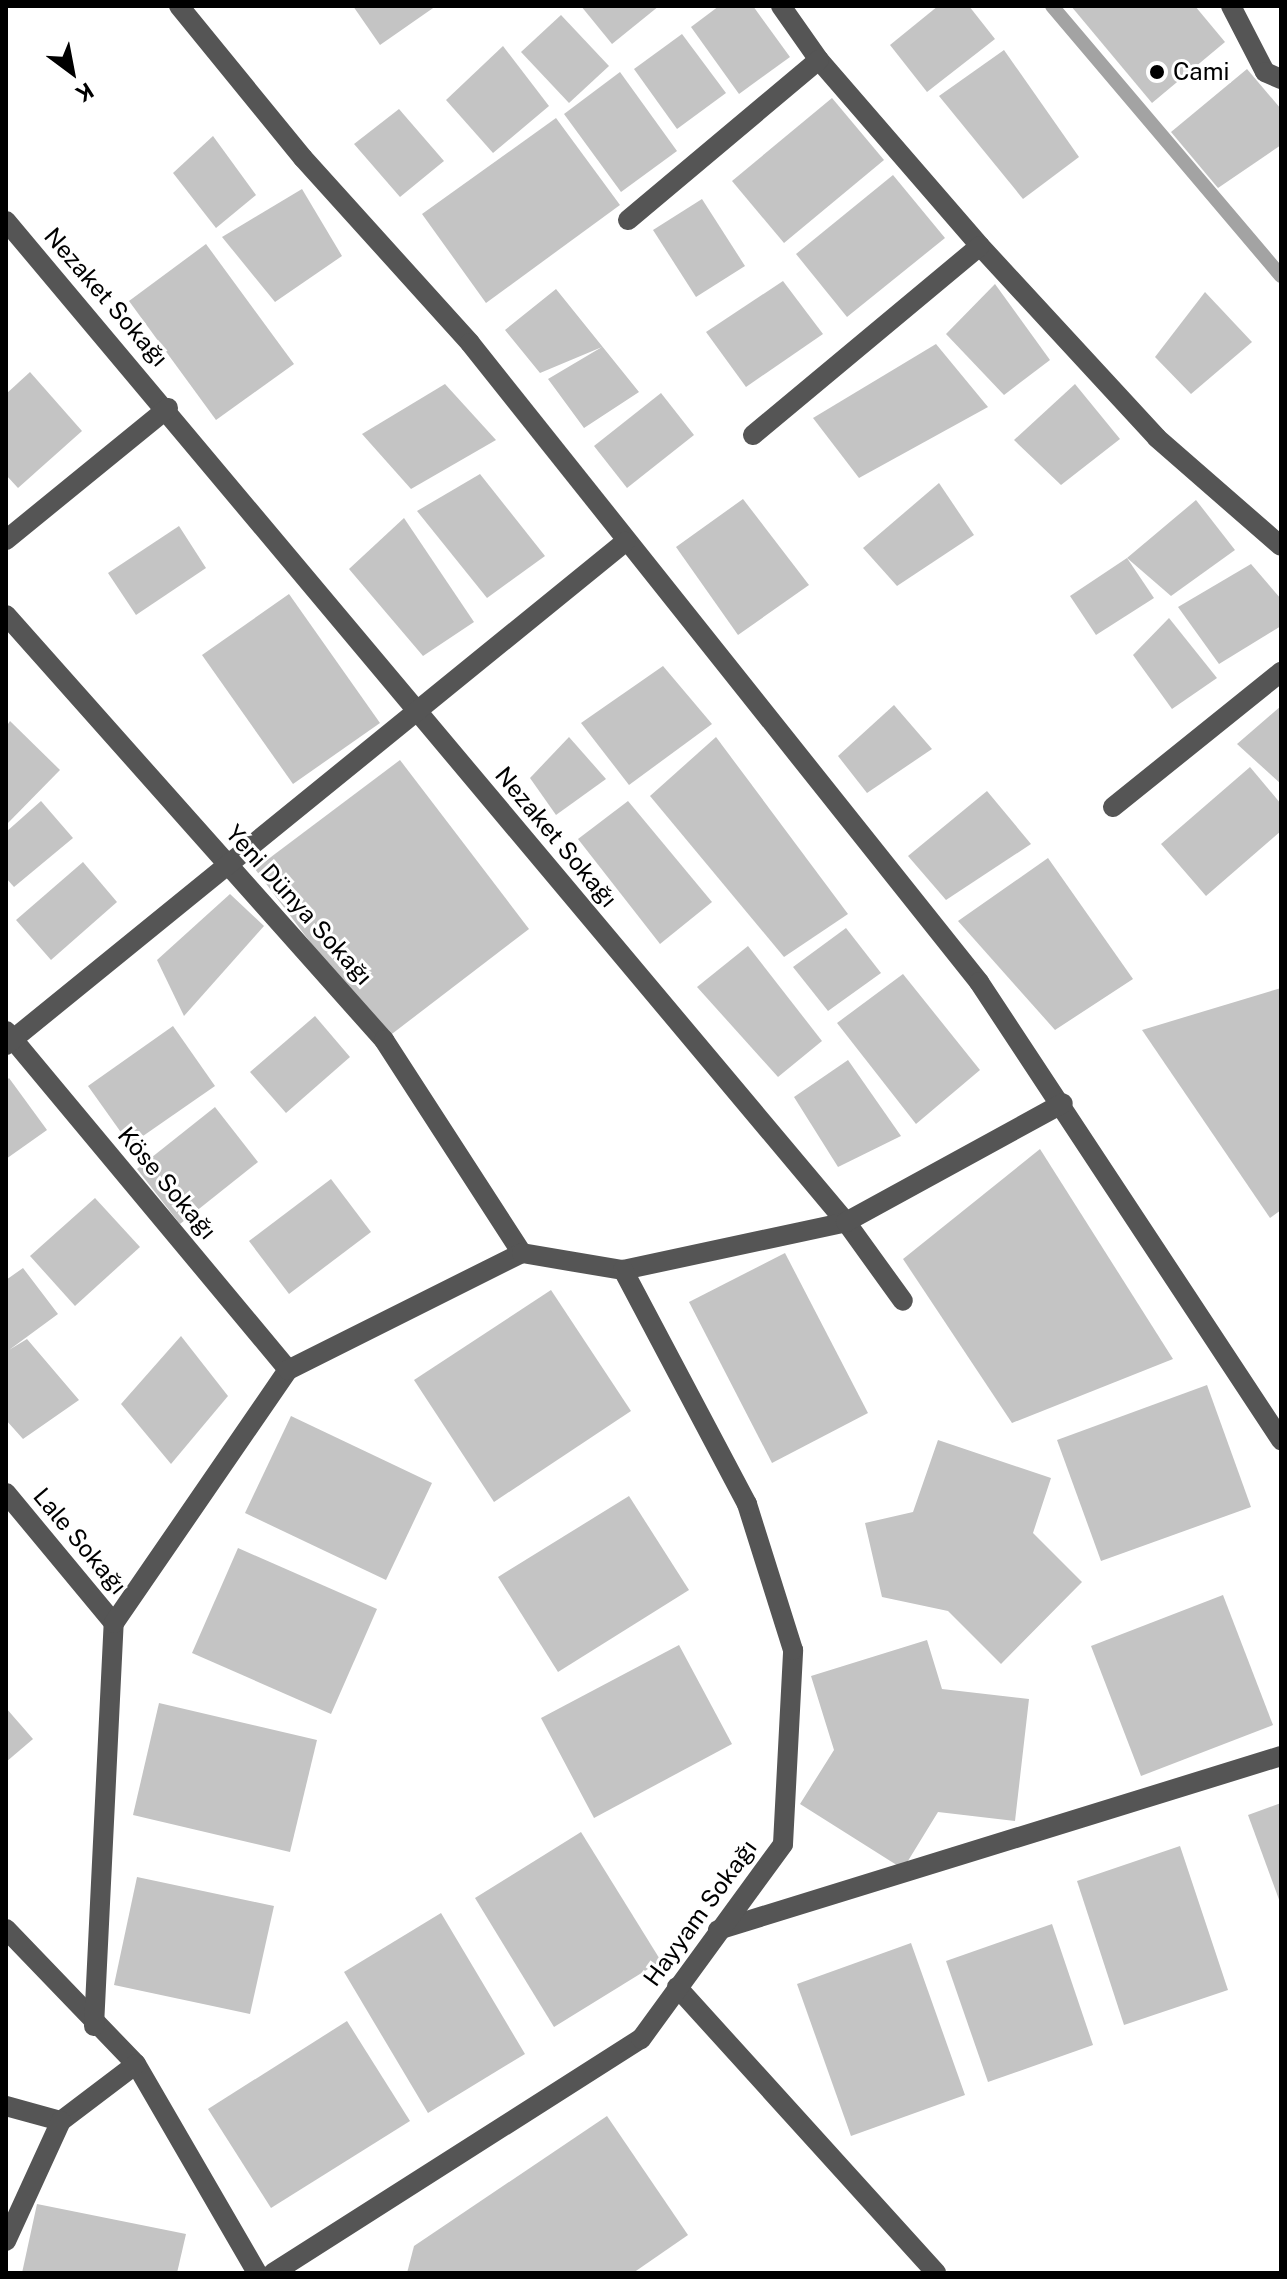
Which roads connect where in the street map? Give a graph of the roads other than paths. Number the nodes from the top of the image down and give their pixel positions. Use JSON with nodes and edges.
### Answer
{"nodes":[{"id":1,"x":179,"y":6,"type":"edge"},
{"id":2,"x":781,"y":6,"type":"edge"},
{"id":3,"x":1231,"y":6,"type":"edge"},
{"id":4,"x":819,"y":60,"type":"junction"},
{"id":5,"x":1281,"y":79,"type":"edge"},
{"id":6,"x":628,"y":220,"type":"dead end"},
{"id":7,"x":6,"y":221,"type":"edge"},
{"id":8,"x":980,"y":246,"type":"junction"},
{"id":9,"x":168,"y":408,"type":"junction"},
{"id":10,"x":753,"y":435,"type":"dead end"},
{"id":11,"x":6,"y":540,"type":"edge"},
{"id":12,"x":625,"y":542,"type":"junction"},
{"id":13,"x":1281,"y":546,"type":"edge"},
{"id":14,"x":6,"y":615,"type":"edge"},
{"id":15,"x":1281,"y":672,"type":"edge"},
{"id":16,"x":417,"y":710,"type":"junction"},
{"id":17,"x":1113,"y":807,"type":"dead end"},
{"id":18,"x":229,"y":865,"type":"junction"},
{"id":19,"x":9,"y":1038,"type":"edge"},
{"id":20,"x":1063,"y":1103,"type":"junction"},
{"id":21,"x":846,"y":1222,"type":"junction"},
{"id":22,"x":522,"y":1253,"type":"junction"},
{"id":23,"x":623,"y":1270,"type":"junction"},
{"id":24,"x":903,"y":1301,"type":"dead end"},
{"id":25,"x":288,"y":1370,"type":"junction"},
{"id":26,"x":1281,"y":1440,"type":"edge"},
{"id":27,"x":6,"y":1493,"type":"edge"},
{"id":28,"x":114,"y":1623,"type":"junction"},
{"id":29,"x":1281,"y":1756,"type":"edge"},
{"id":30,"x":6,"y":1929,"type":"edge"},
{"id":31,"x":718,"y":1930,"type":"junction"},
{"id":32,"x":677,"y":1987,"type":"junction"},
{"id":33,"x":94,"y":2026,"type":"junction"},
{"id":34,"x":136,"y":2064,"type":"junction"},
{"id":35,"x":6,"y":2106,"type":"edge"},
{"id":36,"x":61,"y":2121,"type":"junction"},
{"id":37,"x":6,"y":2241,"type":"edge"},
{"id":38,"x":257,"y":2273,"type":"edge"},
{"id":39,"x":273,"y":2273,"type":"edge"},
{"id":40,"x":936,"y":2273,"type":"edge"}],
"edges":[{"from":1,"to":12,"type":"street"},
{"from":2,"to":4,"type":"street"},
{"from":3,"to":5,"type":"street"},
{"from":4,"to":6,"type":"street"},
{"from":4,"to":8,"type":"street"},
{"from":7,"to":9,"type":"street","name":"Nezaket Sokağı"},
{"from":8,"to":10,"type":"street"},
{"from":8,"to":13,"type":"street"},
{"from":9,"to":11,"type":"street"},
{"from":9,"to":16,"type":"street","name":"Nezaket Sokağı"},
{"from":12,"to":16,"type":"street"},
{"from":12,"to":20,"type":"street"},
{"from":14,"to":18,"type":"street","name":"Yeni Dünya Sokağı"},
{"from":15,"to":17,"type":"street"},
{"from":16,"to":18,"type":"street"},
{"from":16,"to":21,"type":"street","name":"Nezaket Sokağı"},
{"from":18,"to":19,"type":"street"},
{"from":18,"to":22,"type":"street","name":"Yeni Dünya Sokağı"},
{"from":19,"to":25,"type":"street","name":"Köse Sokağı"},
{"from":20,"to":21,"type":"street"},
{"from":20,"to":26,"type":"street"},
{"from":21,"to":23,"type":"street"},
{"from":21,"to":24,"type":"street","name":"Nezaket Sokağı"},
{"from":22,"to":23,"type":"street"},
{"from":22,"to":25,"type":"street"},
{"from":23,"to":31,"type":"street","name":"Hayyam Sokağı"},
{"from":25,"to":28,"type":"street"},
{"from":27,"to":28,"type":"street","name":"Lale Sokağı"},
{"from":28,"to":33,"type":"street"},
{"from":29,"to":31,"type":"street"},
{"from":30,"to":33,"type":"street"},
{"from":31,"to":32,"type":"street","name":"Hayyam Sokağı"},
{"from":32,"to":39,"type":"street","name":"Hayyam Sokağı"},
{"from":32,"to":40,"type":"street"},
{"from":33,"to":34,"type":"street"},
{"from":34,"to":36,"type":"street"},
{"from":34,"to":38,"type":"street"},
{"from":35,"to":36,"type":"street"},
{"from":36,"to":37,"type":"street"}]}
